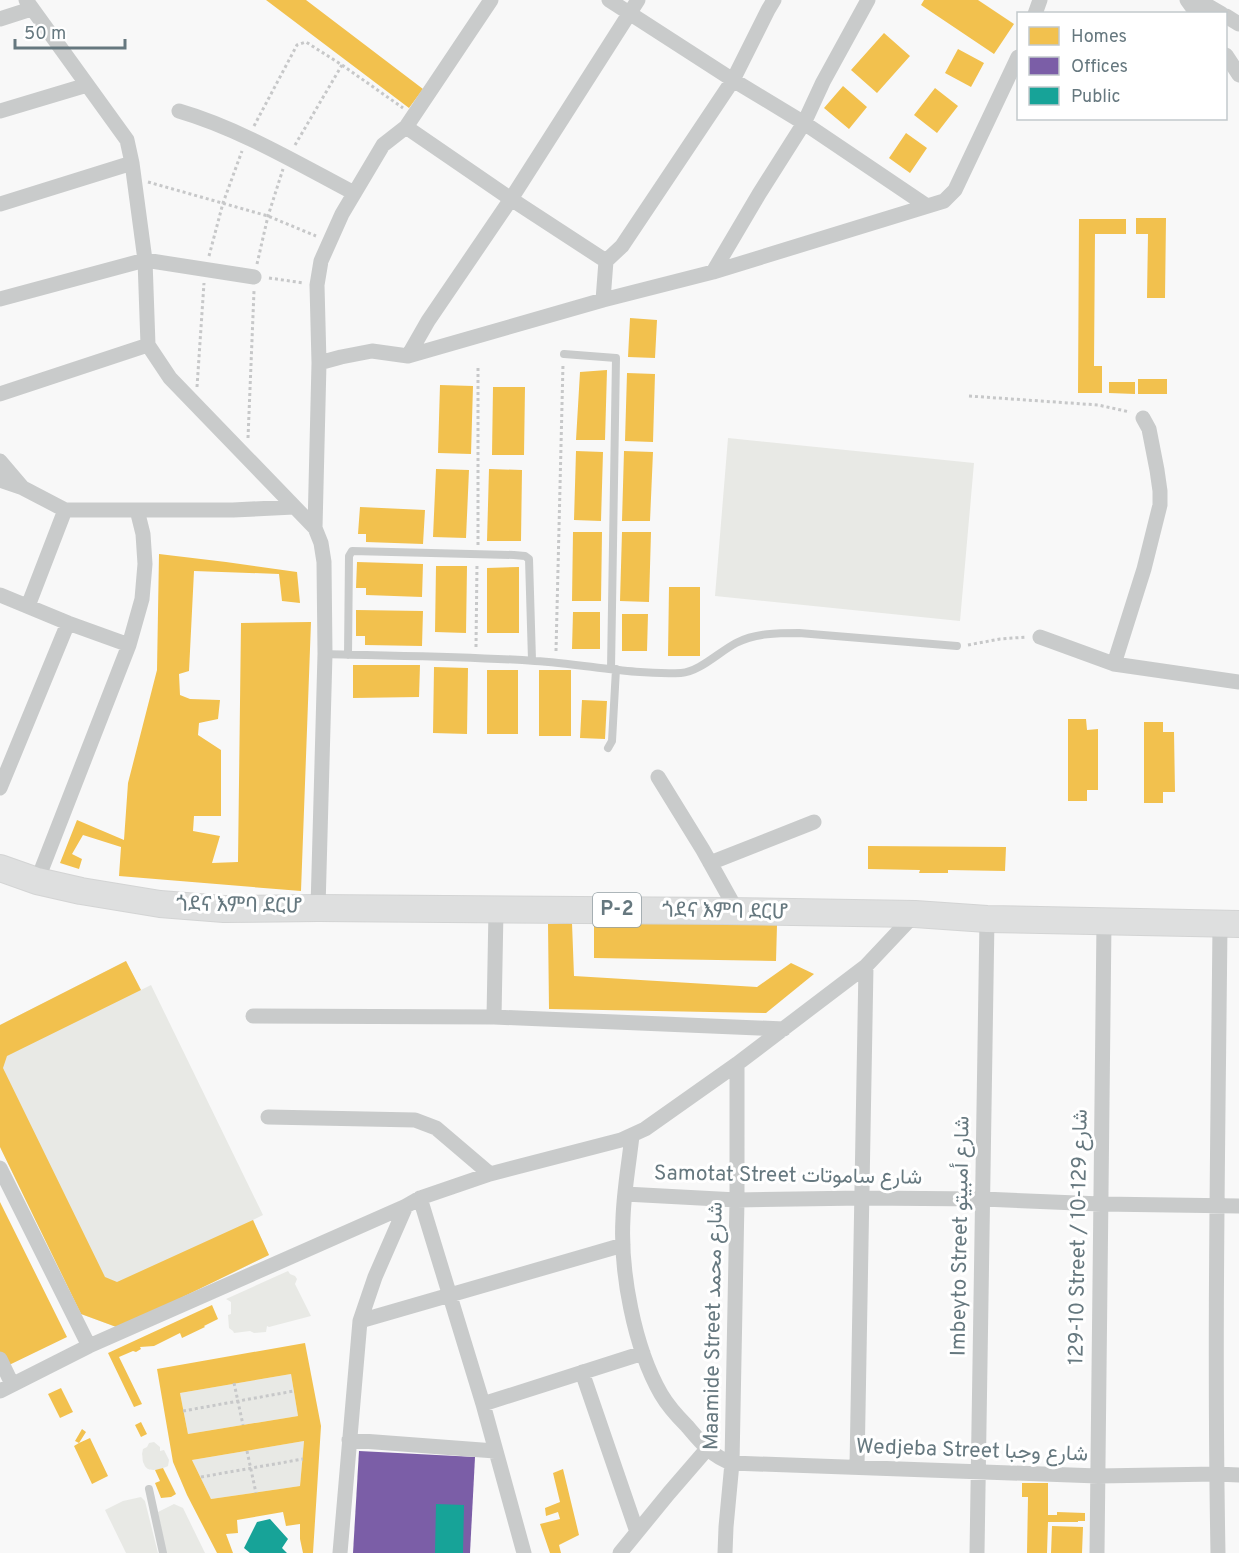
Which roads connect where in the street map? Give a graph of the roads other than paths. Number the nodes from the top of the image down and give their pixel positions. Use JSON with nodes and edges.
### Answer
{"nodes":[{"id":1,"x":491,"y":0,"type":"edge"},
{"id":2,"x":609,"y":0,"type":"edge"},
{"id":3,"x":638,"y":0,"type":"edge"},
{"id":4,"x":774,"y":0,"type":"edge"},
{"id":5,"x":868,"y":0,"type":"edge"},
{"id":6,"x":1198,"y":0,"type":"edge"},
{"id":7,"x":29,"y":5,"type":"edge"},
{"id":8,"x":1218,"y":12,"type":"edge"},
{"id":9,"x":629,"y":14,"type":"junction"},
{"id":10,"x":0,"y":19,"type":"edge"},
{"id":11,"x":1227,"y":57,"type":"edge"},
{"id":12,"x":1017,"y":59,"type":"edge"},
{"id":13,"x":1239,"y":75,"type":"edge"},
{"id":14,"x":733,"y":80,"type":"junction"},
{"id":15,"x":87,"y":85,"type":"junction"},
{"id":16,"x":0,"y":111,"type":"edge"},
{"id":17,"x":179,"y":111,"type":"dead end"},
{"id":18,"x":410,"y":121,"type":"junction"},
{"id":19,"x":804,"y":123,"type":"junction"},
{"id":20,"x":132,"y":163,"type":"junction"},
{"id":21,"x":354,"y":193,"type":"junction"},
{"id":22,"x":511,"y":199,"type":"junction"},
{"id":23,"x":0,"y":204,"type":"edge"},
{"id":24,"x":927,"y":206,"type":"junction"},
{"id":25,"x":145,"y":260,"type":"junction"},
{"id":26,"x":606,"y":261,"type":"junction"},
{"id":27,"x":713,"y":272,"type":"junction"},
{"id":28,"x":254,"y":277,"type":"road end"},
{"id":29,"x":0,"y":299,"type":"edge"},
{"id":30,"x":603,"y":300,"type":"junction"},
{"id":31,"x":148,"y":345,"type":"junction"},
{"id":32,"x":564,"y":354,"type":"road end"},
{"id":33,"x":408,"y":356,"type":"junction"},
{"id":34,"x":319,"y":363,"type":"junction"},
{"id":35,"x":0,"y":394,"type":"edge"},
{"id":36,"x":1143,"y":418,"type":"road end"},
{"id":37,"x":0,"y":460,"type":"edge"},
{"id":38,"x":0,"y":480,"type":"edge"},
{"id":39,"x":23,"y":488,"type":"junction"},
{"id":40,"x":294,"y":507,"type":"junction"},
{"id":41,"x":65,"y":510,"type":"junction"},
{"id":42,"x":137,"y":510,"type":"junction"},
{"id":43,"x":315,"y":528,"type":"junction"},
{"id":44,"x":0,"y":595,"type":"edge"},
{"id":45,"x":28,"y":606,"type":"junction"},
{"id":46,"x":68,"y":623,"type":"junction"},
{"id":47,"x":1040,"y":637,"type":"road end"},
{"id":48,"x":129,"y":645,"type":"junction"},
{"id":49,"x":957,"y":646,"type":"road end"},
{"id":50,"x":325,"y":654,"type":"junction"},
{"id":51,"x":348,"y":655,"type":"junction"},
{"id":52,"x":532,"y":660,"type":"junction"},
{"id":53,"x":1114,"y":664,"type":"junction"},
{"id":54,"x":613,"y":669,"type":"junction"},
{"id":55,"x":1239,"y":682,"type":"edge"},
{"id":56,"x":608,"y":747,"type":"dead end"},
{"id":57,"x":658,"y":777,"type":"dead end"},
{"id":58,"x":0,"y":788,"type":"edge"},
{"id":59,"x":814,"y":822,"type":"dead end"},
{"id":60,"x":710,"y":863,"type":"junction"},
{"id":61,"x":0,"y":868,"type":"edge"},
{"id":62,"x":38,"y":880,"type":"junction"},
{"id":63,"x":318,"y":908,"type":"junction"},
{"id":64,"x":496,"y":910,"type":"junction"},
{"id":65,"x":737,"y":911,"type":"junction"},
{"id":66,"x":915,"y":914,"type":"junction"},
{"id":67,"x":987,"y":919,"type":"junction"},
{"id":68,"x":1104,"y":922,"type":"junction"},
{"id":69,"x":1230,"y":924,"type":"edge"},
{"id":70,"x":866,"y":966,"type":"junction"},
{"id":71,"x":253,"y":1016,"type":"dead end"},
{"id":72,"x":494,"y":1017,"type":"junction"},
{"id":73,"x":784,"y":1029,"type":"junction"},
{"id":74,"x":737,"y":1064,"type":"junction"},
{"id":75,"x":268,"y":1117,"type":"dead end"},
{"id":76,"x":632,"y":1136,"type":"junction"},
{"id":77,"x":0,"y":1168,"type":"edge"},
{"id":78,"x":490,"y":1174,"type":"junction"},
{"id":79,"x":625,"y":1194,"type":"junction"},
{"id":80,"x":420,"y":1198,"type":"junction"},
{"id":81,"x":863,"y":1198,"type":"junction"},
{"id":82,"x":983,"y":1199,"type":"junction"},
{"id":83,"x":738,"y":1200,"type":"junction"},
{"id":84,"x":1101,"y":1204,"type":"junction"},
{"id":85,"x":406,"y":1206,"type":"junction"},
{"id":86,"x":1217,"y":1206,"type":"junction"},
{"id":87,"x":1239,"y":1206,"type":"edge"},
{"id":88,"x":623,"y":1245,"type":"junction"},
{"id":89,"x":450,"y":1296,"type":"junction"},
{"id":90,"x":360,"y":1321,"type":"junction"},
{"id":91,"x":88,"y":1346,"type":"junction"},
{"id":92,"x":643,"y":1353,"type":"junction"},
{"id":93,"x":0,"y":1359,"type":"edge"},
{"id":94,"x":582,"y":1372,"type":"junction"},
{"id":95,"x":6,"y":1388,"type":"edge"},
{"id":96,"x":483,"y":1404,"type":"junction"},
{"id":97,"x":349,"y":1440,"type":"junction"},
{"id":98,"x":707,"y":1449,"type":"junction"},
{"id":99,"x":495,"y":1451,"type":"junction"},
{"id":100,"x":732,"y":1463,"type":"junction"},
{"id":101,"x":857,"y":1467,"type":"junction"},
{"id":102,"x":978,"y":1471,"type":"junction"},
{"id":103,"x":1216,"y":1474,"type":"junction"},
{"id":104,"x":1239,"y":1475,"type":"edge"},
{"id":105,"x":1098,"y":1476,"type":"junction"},
{"id":106,"x":149,"y":1489,"type":"dead end"},
{"id":107,"x":637,"y":1532,"type":"junction"},
{"id":108,"x":163,"y":1553,"type":"edge"},
{"id":109,"x":340,"y":1553,"type":"edge"},
{"id":110,"x":524,"y":1553,"type":"edge"},
{"id":111,"x":620,"y":1553,"type":"edge"},
{"id":112,"x":725,"y":1553,"type":"edge"},
{"id":113,"x":977,"y":1553,"type":"edge"},
{"id":114,"x":1097,"y":1553,"type":"edge"},
{"id":115,"x":1218,"y":1553,"type":"edge"}],
"edges":[{"from":1,"to":18,"type":"street"},
{"from":2,"to":9,"type":"street"},
{"from":3,"to":9,"type":"street"},
{"from":4,"to":14,"type":"street"},
{"from":5,"to":19,"type":"street"},
{"from":6,"to":8,"type":"street"},
{"from":7,"to":10,"type":"street"},
{"from":7,"to":15,"type":"street"},
{"from":9,"to":14,"type":"street"},
{"from":9,"to":22,"type":"street"},
{"from":11,"to":13,"type":"street"},
{"from":12,"to":24,"type":"street"},
{"from":14,"to":19,"type":"street"},
{"from":14,"to":26,"type":"street"},
{"from":15,"to":16,"type":"street"},
{"from":15,"to":20,"type":"street"},
{"from":17,"to":21,"type":"street"},
{"from":18,"to":21,"type":"street"},
{"from":18,"to":22,"type":"street"},
{"from":19,"to":24,"type":"street"},
{"from":19,"to":27,"type":"street"},
{"from":20,"to":23,"type":"street"},
{"from":20,"to":25,"type":"street"},
{"from":21,"to":34,"type":"street"},
{"from":22,"to":26,"type":"street"},
{"from":22,"to":33,"type":"street"},
{"from":24,"to":27,"type":"street"},
{"from":25,"to":28,"type":"street"},
{"from":25,"to":29,"type":"street"},
{"from":25,"to":31,"type":"street"},
{"from":26,"to":30,"type":"street"},
{"from":27,"to":30,"type":"street"},
{"from":30,"to":33,"type":"street"},
{"from":31,"to":35,"type":"street"},
{"from":31,"to":40,"type":"street"},
{"from":32,"to":54,"type":"lane"},
{"from":33,"to":34,"type":"street"},
{"from":34,"to":43,"type":"street"},
{"from":36,"to":53,"type":"street"},
{"from":37,"to":39,"type":"street"},
{"from":38,"to":39,"type":"street"},
{"from":39,"to":41,"type":"street"},
{"from":40,"to":42,"type":"street"},
{"from":40,"to":43,"type":"street"},
{"from":41,"to":42,"type":"street"},
{"from":41,"to":45,"type":"street"},
{"from":42,"to":48,"type":"street"},
{"from":43,"to":50,"type":"street"},
{"from":44,"to":45,"type":"street"},
{"from":45,"to":46,"type":"street"},
{"from":46,"to":48,"type":"street"},
{"from":46,"to":58,"type":"street"},
{"from":47,"to":53,"type":"street"},
{"from":48,"to":62,"type":"street"},
{"from":49,"to":54,"type":"lane"},
{"from":50,"to":51,"type":"lane"},
{"from":50,"to":63,"type":"street"},
{"from":51,"to":52,"type":"lane"},
{"from":51,"to":52,"type":"lane"},
{"from":52,"to":54,"type":"lane"},
{"from":53,"to":55,"type":"street"},
{"from":54,"to":56,"type":"lane"},
{"from":57,"to":60,"type":"street"},
{"from":59,"to":60,"type":"street"},
{"from":60,"to":65,"type":"street"},
{"from":61,"to":62,"type":"highway","name":"ጎደና እምባ ደርሆ","number":"P-2"},
{"from":62,"to":63,"type":"highway","name":"ጎደና እምባ ደርሆ","number":"P-2"},
{"from":63,"to":64,"type":"highway","name":"ጎደና እምባ ደርሆ","number":"P-2"},
{"from":64,"to":65,"type":"highway","name":"ጎደና እምባ ደርሆ","number":"P-2"},
{"from":64,"to":72,"type":"street"},
{"from":65,"to":66,"type":"highway","name":"ጎደና እምባ ደርሆ","number":"P-2"},
{"from":66,"to":67,"type":"highway","name":"ጎደና እምባ ደርሆ","number":"P-2"},
{"from":66,"to":70,"type":"street"},
{"from":67,"to":68,"type":"highway","name":"ጎደና እምባ ደርሆ","number":"P-2"},
{"from":67,"to":82,"type":"street","name":"Imbeyto Street شارع أمبيتو"},
{"from":68,"to":69,"type":"highway","name":"ጎደና እምባ ደርሆ","number":"P-2"},
{"from":68,"to":84,"type":"street","name":"129-10 Street / شارع 129-10"},
{"from":69,"to":86,"type":"street"},
{"from":70,"to":73,"type":"street"},
{"from":70,"to":81,"type":"street"},
{"from":71,"to":72,"type":"street"},
{"from":72,"to":73,"type":"street"},
{"from":73,"to":74,"type":"street"},
{"from":74,"to":76,"type":"street"},
{"from":74,"to":83,"type":"street","name":"Maamide Street شارع محمد"},
{"from":75,"to":78,"type":"street"},
{"from":76,"to":78,"type":"street"},
{"from":76,"to":79,"type":"street","name":"Wedjeba Street شارع وجبا"},
{"from":77,"to":91,"type":"street"},
{"from":78,"to":80,"type":"street"},
{"from":79,"to":83,"type":"street","name":"Samotat Street شارع ساموتات"},
{"from":79,"to":88,"type":"street","name":"Wedjeba Street شارع وجبا"},
{"from":80,"to":85,"type":"street"},
{"from":80,"to":89,"type":"street"},
{"from":81,"to":82,"type":"street","name":"Samotat Street شارع ساموتات"},
{"from":81,"to":83,"type":"street","name":"Samotat Street شارع ساموتات"},
{"from":81,"to":101,"type":"street"},
{"from":82,"to":84,"type":"street","name":"Samotat Street شارع ساموتات"},
{"from":82,"to":102,"type":"street","name":"Imbeyto Street شارع أمبيتو"},
{"from":83,"to":100,"type":"street","name":"Maamide Street شارع محمد"},
{"from":84,"to":86,"type":"street","name":"Samotat Street شارع ساموتات"},
{"from":84,"to":105,"type":"street","name":"129-10 Street / شارع 129-10"},
{"from":85,"to":90,"type":"street"},
{"from":85,"to":91,"type":"street"},
{"from":86,"to":87,"type":"street","name":"Samotat Street شارع ساموتات"},
{"from":86,"to":103,"type":"street"},
{"from":88,"to":89,"type":"street"},
{"from":88,"to":92,"type":"street","name":"Wedjeba Street شارع وجبا"},
{"from":89,"to":90,"type":"street"},
{"from":89,"to":96,"type":"street"},
{"from":90,"to":97,"type":"street"},
{"from":91,"to":95,"type":"street"},
{"from":92,"to":94,"type":"street"},
{"from":92,"to":98,"type":"street","name":"Wedjeba Street شارع وجبا"},
{"from":93,"to":95,"type":"street"},
{"from":94,"to":96,"type":"street"},
{"from":94,"to":107,"type":"street"},
{"from":96,"to":99,"type":"street"},
{"from":97,"to":99,"type":"street"},
{"from":97,"to":109,"type":"street"},
{"from":98,"to":100,"type":"street","name":"Wedjeba Street شارع وجبا"},
{"from":98,"to":107,"type":"street"},
{"from":99,"to":110,"type":"street"},
{"from":100,"to":101,"type":"street","name":"Wedjeba Street شارع وجبا"},
{"from":100,"to":112,"type":"street","name":"Maamide Street شارع محمد"},
{"from":101,"to":102,"type":"street","name":"Wedjeba Street شارع وجبا"},
{"from":102,"to":105,"type":"street","name":"Wedjeba Street شارع وجبا"},
{"from":102,"to":113,"type":"street","name":"Imbeyto Street شارع أمبيتو"},
{"from":103,"to":104,"type":"street","name":"Wedjeba Street شارع وجبا"},
{"from":103,"to":105,"type":"street","name":"Wedjeba Street شارع وجبا"},
{"from":103,"to":115,"type":"street"},
{"from":105,"to":114,"type":"street","name":"129-10 Street / شارع 129-10"},
{"from":106,"to":108,"type":"lane"},
{"from":107,"to":111,"type":"street"}]}
